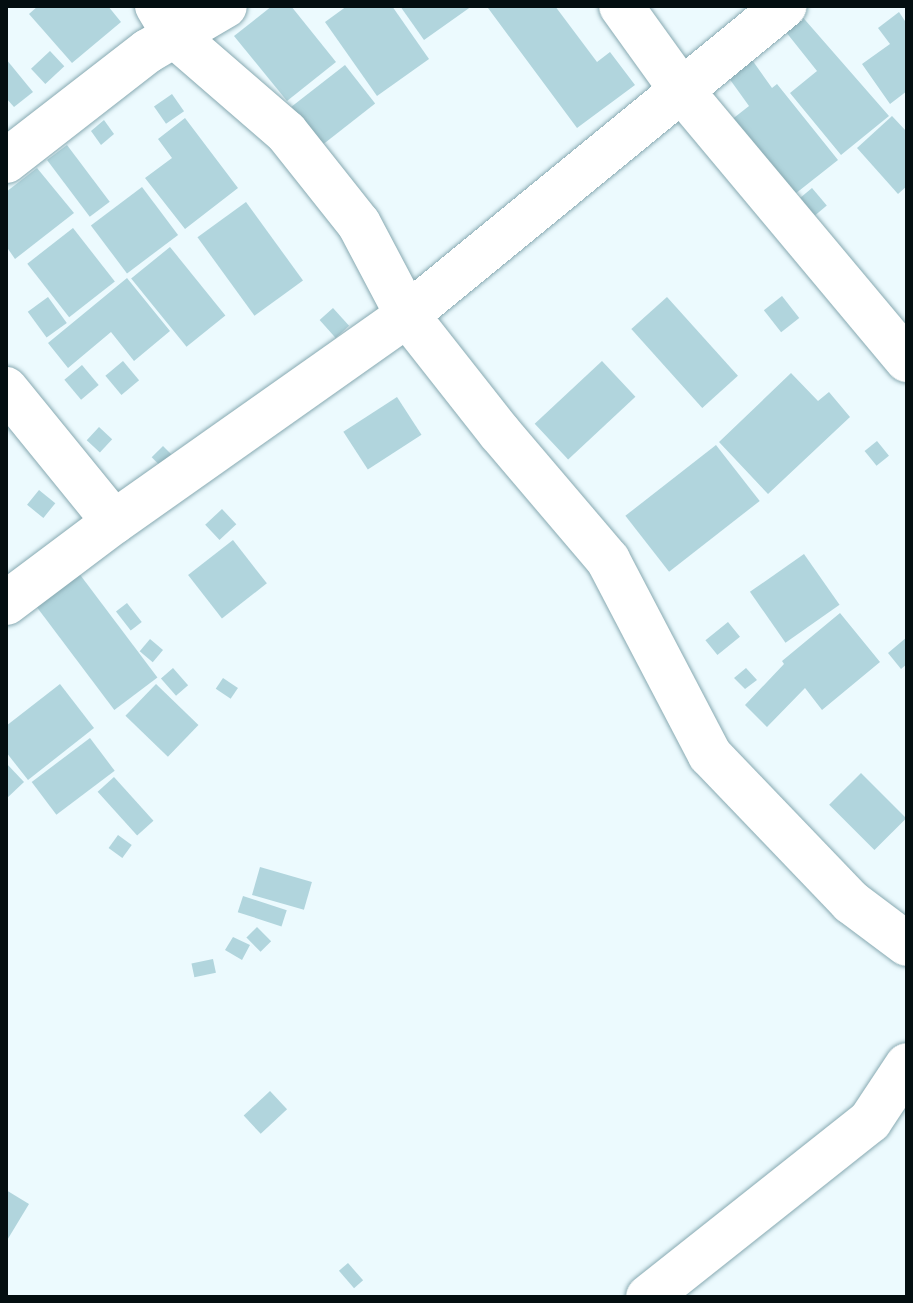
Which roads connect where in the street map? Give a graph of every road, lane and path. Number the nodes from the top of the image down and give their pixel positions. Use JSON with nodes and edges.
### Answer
{"nodes":[{"id":1,"x":225,"y":6,"type":"edge"},
{"id":2,"x":621,"y":6,"type":"edge"},
{"id":3,"x":785,"y":6,"type":"edge"},
{"id":4,"x":166,"y":21,"type":"edge"},
{"id":5,"x":682,"y":91,"type":"junction"},
{"id":6,"x":6,"y":161,"type":"edge"},
{"id":7,"x":407,"y":315,"type":"junction"},
{"id":8,"x":907,"y":360,"type":"edge"},
{"id":9,"x":6,"y":389,"type":"edge"},
{"id":10,"x":114,"y":522,"type":"junction"},
{"id":11,"x":6,"y":603,"type":"edge"},
{"id":12,"x":907,"y":944,"type":"edge"},
{"id":13,"x":907,"y":1065,"type":"edge"},
{"id":14,"x":648,"y":1297,"type":"edge"}],
"edges":[{"from":1,"to":4,"type":"street"},
{"from":2,"to":5,"type":"street"},
{"from":3,"to":5,"type":"street"},
{"from":4,"to":6,"type":"street"},
{"from":4,"to":7,"type":"street"},
{"from":5,"to":7,"type":"street"},
{"from":5,"to":8,"type":"street"},
{"from":7,"to":10,"type":"street"},
{"from":7,"to":12,"type":"street"},
{"from":9,"to":10,"type":"street"},
{"from":10,"to":11,"type":"street"},
{"from":13,"to":14,"type":"street"}]}
